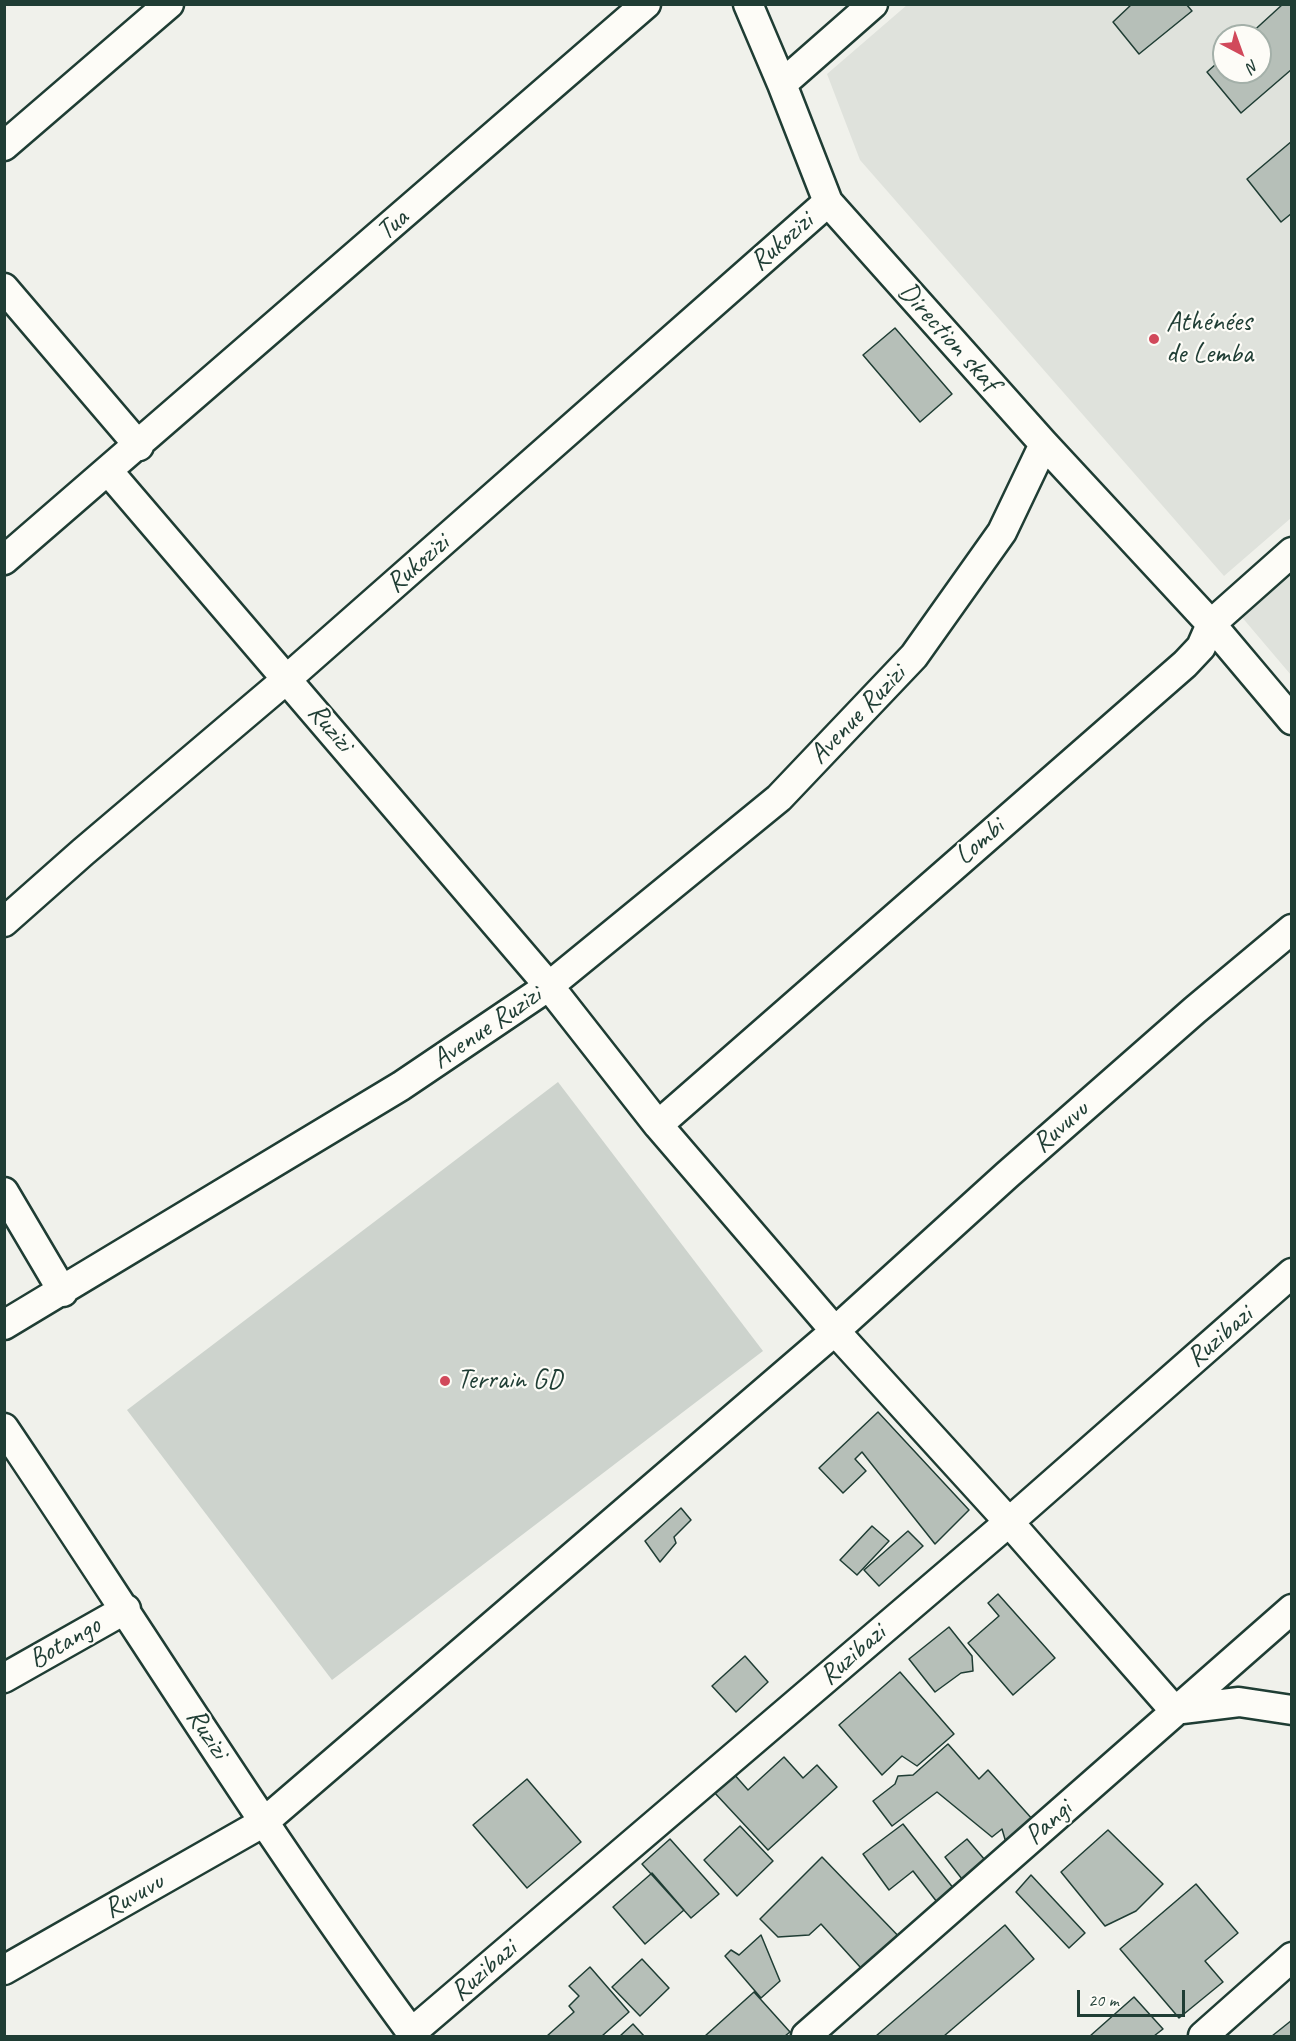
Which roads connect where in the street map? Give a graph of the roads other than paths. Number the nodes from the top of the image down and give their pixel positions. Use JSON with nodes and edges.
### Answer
{"nodes":[{"id":1,"x":169,"y":4,"type":"edge"},
{"id":2,"x":646,"y":4,"type":"edge"},
{"id":3,"x":748,"y":4,"type":"edge"},
{"id":4,"x":873,"y":4,"type":"edge"},
{"id":5,"x":783,"y":84,"type":"junction"},
{"id":6,"x":4,"y":146,"type":"edge"},
{"id":7,"x":828,"y":202,"type":"junction"},
{"id":8,"x":4,"y":288,"type":"edge"},
{"id":9,"x":1044,"y":444,"type":"junction"},
{"id":10,"x":139,"y":446,"type":"junction"},
{"id":11,"x":109,"y":472,"type":"junction"},
{"id":12,"x":1292,"y":552,"type":"edge"},
{"id":13,"x":4,"y":560,"type":"edge"},
{"id":14,"x":1211,"y":624,"type":"junction"},
{"id":15,"x":288,"y":678,"type":"junction"},
{"id":16,"x":1292,"y":720,"type":"edge"},
{"id":17,"x":4,"y":922,"type":"edge"},
{"id":18,"x":1292,"y":929,"type":"edge"},
{"id":19,"x":549,"y":986,"type":"junction"},
{"id":20,"x":658,"y":1125,"type":"junction"},
{"id":21,"x":4,"y":1192,"type":"edge"},
{"id":22,"x":1292,"y":1273,"type":"edge"},
{"id":23,"x":63,"y":1292,"type":"junction"},
{"id":24,"x":4,"y":1325,"type":"edge"},
{"id":25,"x":835,"y":1331,"type":"junction"},
{"id":26,"x":4,"y":1428,"type":"edge"},
{"id":27,"x":1009,"y":1522,"type":"junction"},
{"id":28,"x":1292,"y":1608,"type":"edge"},
{"id":29,"x":126,"y":1609,"type":"junction"},
{"id":30,"x":4,"y":1678,"type":"edge"},
{"id":31,"x":1174,"y":1710,"type":"junction"},
{"id":32,"x":1292,"y":1710,"type":"edge"},
{"id":33,"x":264,"y":1822,"type":"junction"},
{"id":34,"x":1292,"y":1957,"type":"edge"},
{"id":35,"x":4,"y":1970,"type":"edge"},
{"id":36,"x":413,"y":2035,"type":"edge"},
{"id":37,"x":806,"y":2037,"type":"edge"},
{"id":38,"x":1203,"y":2037,"type":"edge"}],
"edges":[{"from":1,"to":6,"type":"street"},
{"from":2,"to":10,"type":"street","name":"Tua"},
{"from":3,"to":5,"type":"street","name":"Direction skaf"},
{"from":4,"to":5,"type":"street"},
{"from":5,"to":7,"type":"street","name":"Direction skaf"},
{"from":7,"to":9,"type":"street","name":"Direction skaf"},
{"from":7,"to":15,"type":"street","name":"Rukozizi"},
{"from":8,"to":10,"type":"street"},
{"from":9,"to":14,"type":"street","name":"Direction skaf"},
{"from":9,"to":19,"type":"street","name":"Avenue Ruzizi"},
{"from":10,"to":11,"type":"street","name":"Tua"},
{"from":11,"to":13,"type":"street","name":"Tua"},
{"from":11,"to":15,"type":"street","name":"Ruzizi"},
{"from":12,"to":14,"type":"street","name":"Lombi"},
{"from":14,"to":16,"type":"street","name":"Direction skaf"},
{"from":14,"to":20,"type":"street","name":"Lombi"},
{"from":15,"to":17,"type":"street","name":"Rukozizi"},
{"from":15,"to":19,"type":"street","name":"Ruzizi"},
{"from":18,"to":25,"type":"street","name":"Ruvuvu"},
{"from":19,"to":20,"type":"street","name":"Ruzizi"},
{"from":19,"to":23,"type":"street","name":"Avenue Ruzizi"},
{"from":20,"to":25,"type":"street","name":"Ruzizi"},
{"from":21,"to":23,"type":"street"},
{"from":22,"to":27,"type":"street","name":"Ruzibazi"},
{"from":23,"to":24,"type":"street","name":"Avenue Ruzizi"},
{"from":25,"to":27,"type":"street","name":"Ruzizi"},
{"from":25,"to":33,"type":"street","name":"Ruvuvu"},
{"from":26,"to":29,"type":"street","name":"Ruzizi"},
{"from":27,"to":31,"type":"street","name":"Ruzizi"},
{"from":27,"to":36,"type":"street","name":"Ruzibazi"},
{"from":28,"to":31,"type":"street","name":"Pangi"},
{"from":29,"to":30,"type":"street","name":"Botango"},
{"from":29,"to":33,"type":"street","name":"Ruzizi"},
{"from":31,"to":32,"type":"street"},
{"from":31,"to":37,"type":"street","name":"Pangi"},
{"from":33,"to":35,"type":"street","name":"Ruvuvu"},
{"from":33,"to":36,"type":"street","name":"Ruzizi"},
{"from":34,"to":38,"type":"street"}]}
